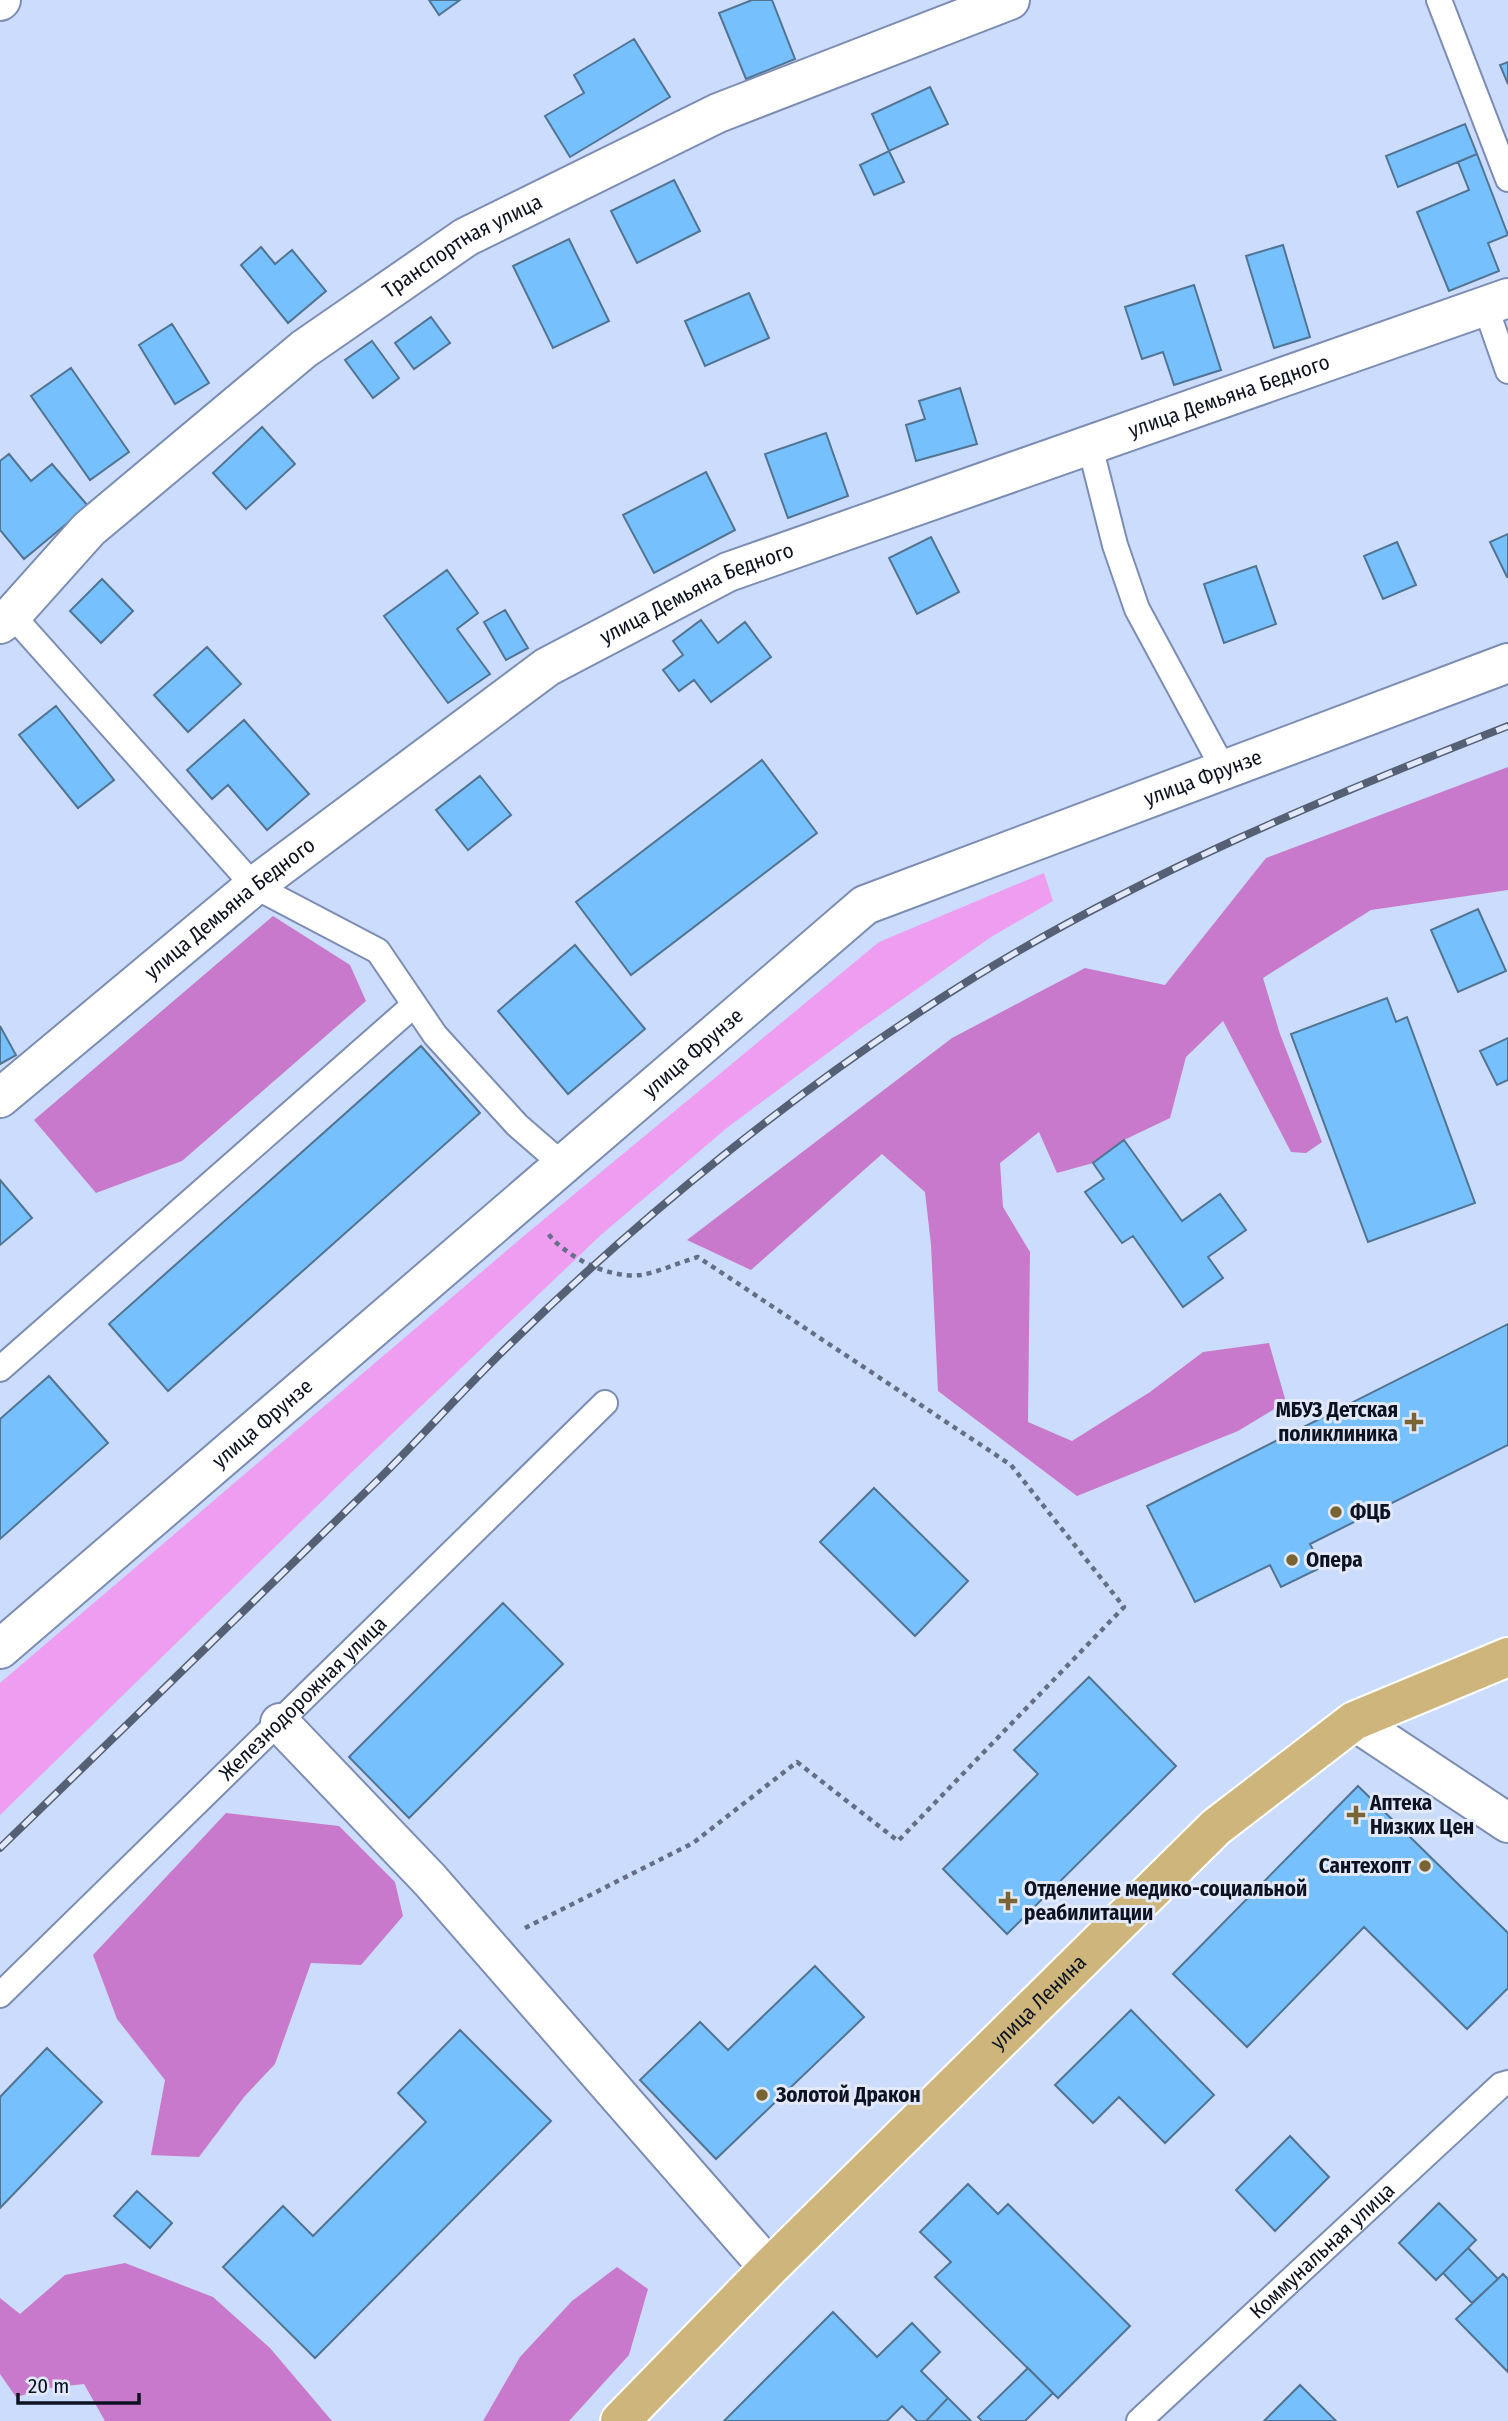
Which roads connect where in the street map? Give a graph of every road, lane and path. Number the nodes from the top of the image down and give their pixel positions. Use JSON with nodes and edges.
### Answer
{"nodes":[{"id":1,"x":1010,"y":0,"type":"edge"},
{"id":2,"x":1439,"y":0,"type":"edge"},
{"id":3,"x":1508,"y":179,"type":"edge"},
{"id":4,"x":1497,"y":303,"type":"edge"},
{"id":5,"x":1508,"y":371,"type":"edge"},
{"id":6,"x":1090,"y":446,"type":"junction"},
{"id":7,"x":6,"y":620,"type":"edge"},
{"id":8,"x":1508,"y":663,"type":"edge"},
{"id":9,"x":1223,"y":768,"type":"junction"},
{"id":10,"x":254,"y":886,"type":"junction"},
{"id":11,"x":414,"y":1004,"type":"junction"},
{"id":12,"x":0,"y":1098,"type":"edge"},
{"id":13,"x":563,"y":1165,"type":"junction"},
{"id":14,"x":523,"y":1199,"type":"junction"},
{"id":15,"x":0,"y":1369,"type":"edge"},
{"id":16,"x":605,"y":1404,"type":"dead end"},
{"id":17,"x":0,"y":1649,"type":"edge"},
{"id":18,"x":1508,"y":1657,"type":"edge"},
{"id":19,"x":1354,"y":1720,"type":"junction"},
{"id":20,"x":280,"y":1723,"type":"junction"},
{"id":21,"x":1508,"y":1823,"type":"edge"},
{"id":22,"x":488,"y":1946,"type":"junction"},
{"id":23,"x":0,"y":1995,"type":"edge"},
{"id":24,"x":1508,"y":2083,"type":"edge"},
{"id":25,"x":769,"y":2268,"type":"junction"},
{"id":26,"x":620,"y":2421,"type":"edge"},
{"id":27,"x":1139,"y":2421,"type":"edge"}],
"edges":[{"from":1,"to":7,"type":"street","name":"Транспортная улица"},
{"from":2,"to":3,"type":"lane"},
{"from":4,"to":5,"type":"lane"},
{"from":4,"to":6,"type":"street","name":"улица Демьяна Бедного"},
{"from":6,"to":9,"type":"lane"},
{"from":6,"to":10,"type":"street","name":"улица Демьяна Бедного"},
{"from":7,"to":10,"type":"lane"},
{"from":8,"to":9,"type":"street","name":"улица Фрунзе"},
{"from":9,"to":13,"type":"street","name":"улица Фрунзе"},
{"from":10,"to":11,"type":"lane"},
{"from":10,"to":12,"type":"street","name":"улица Демьяна Бедного"},
{"from":11,"to":13,"type":"lane"},
{"from":11,"to":15,"type":"lane"},
{"from":13,"to":14,"type":"street","name":"улица Фрунзе"},
{"from":14,"to":17,"type":"street","name":"улица Фрунзе"},
{"from":14,"to":22,"type":"path"},
{"from":16,"to":20,"type":"lane","name":"Железнодорожная улица"},
{"from":18,"to":19,"type":"main road","name":"улица Ленина"},
{"from":19,"to":21,"type":"street"},
{"from":19,"to":25,"type":"main road","name":"улица Ленина"},
{"from":20,"to":22,"type":"street"},
{"from":20,"to":23,"type":"lane","name":"Железнодорожная улица"},
{"from":22,"to":25,"type":"street"},
{"from":24,"to":27,"type":"lane","name":"Коммунальная улица"},
{"from":25,"to":26,"type":"main road","name":"улица Ленина"}]}
